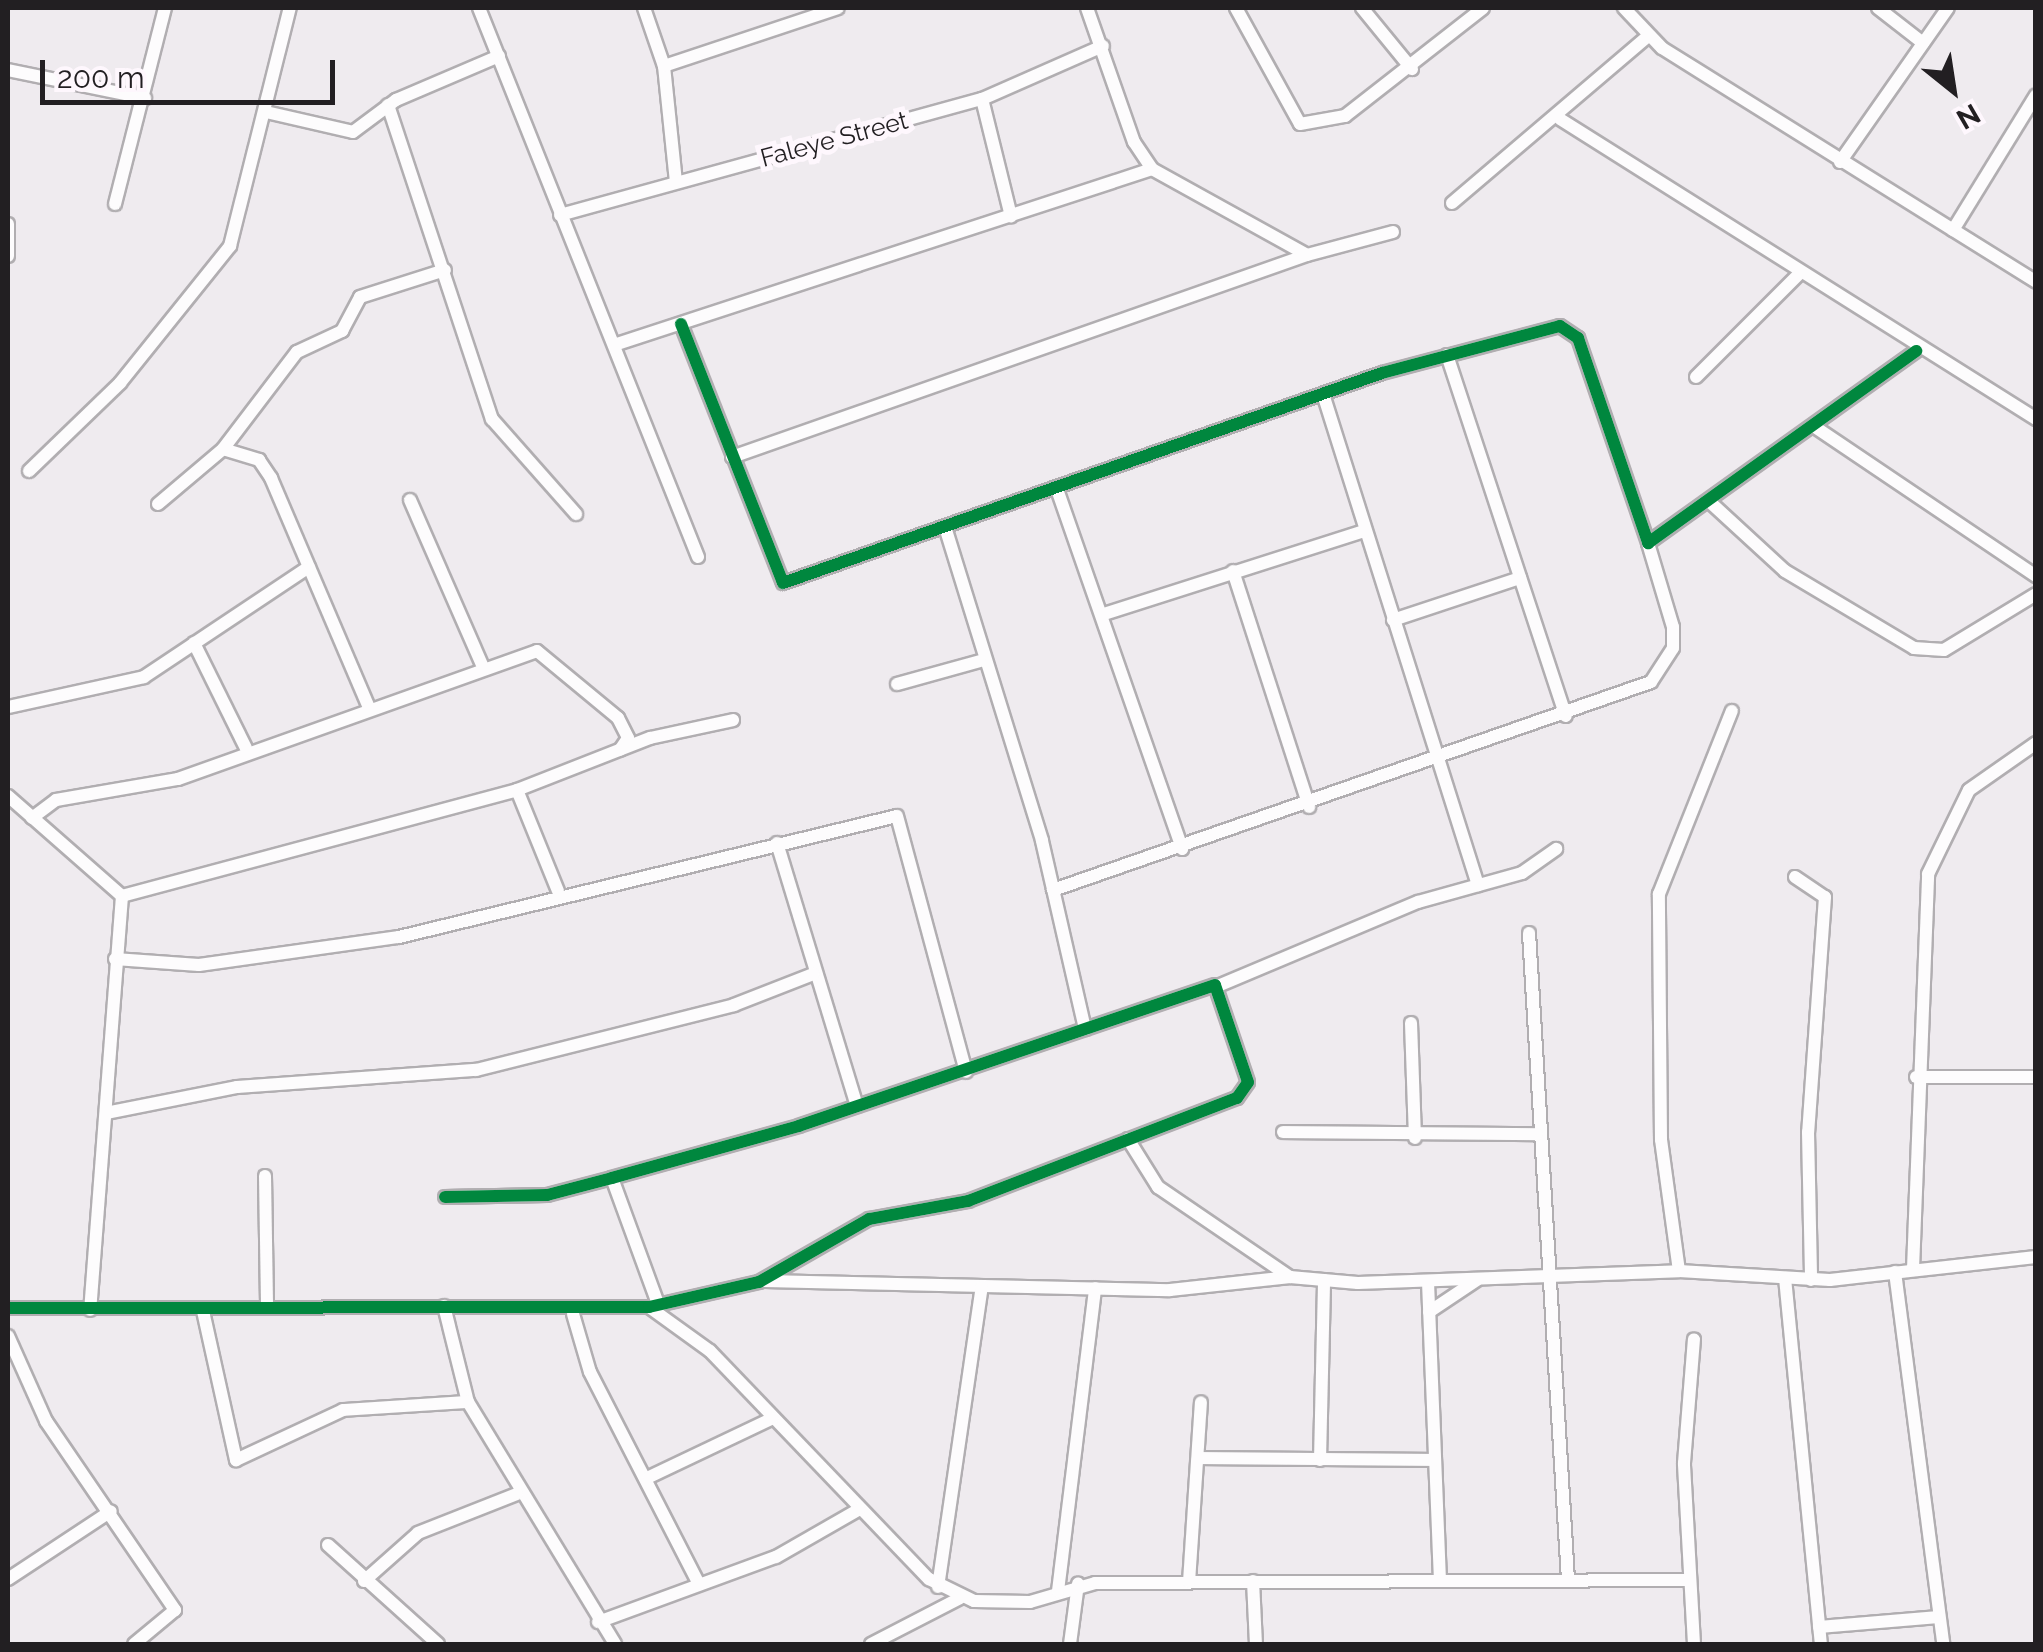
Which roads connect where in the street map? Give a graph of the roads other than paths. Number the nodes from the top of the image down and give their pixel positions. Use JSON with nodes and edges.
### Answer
{"nodes":[{"id":1,"x":165,"y":8,"type":"edge"},
{"id":2,"x":290,"y":8,"type":"edge"},
{"id":3,"x":479,"y":8,"type":"edge"},
{"id":4,"x":644,"y":8,"type":"edge"},
{"id":5,"x":838,"y":8,"type":"edge"},
{"id":6,"x":1088,"y":8,"type":"edge"},
{"id":7,"x":1236,"y":8,"type":"edge"},
{"id":8,"x":1362,"y":8,"type":"edge"},
{"id":9,"x":1482,"y":8,"type":"edge"},
{"id":10,"x":1624,"y":8,"type":"edge"},
{"id":11,"x":1878,"y":8,"type":"edge"},
{"id":12,"x":1948,"y":8,"type":"edge"},
{"id":13,"x":1648,"y":36,"type":"junction"},
{"id":14,"x":1923,"y":43,"type":"junction"},
{"id":15,"x":1103,"y":46,"type":"junction"},
{"id":16,"x":499,"y":56,"type":"junction"},
{"id":17,"x":664,"y":66,"type":"junction"},
{"id":18,"x":8,"y":70,"type":"edge"},
{"id":19,"x":1412,"y":70,"type":"junction"},
{"id":20,"x":2036,"y":95,"type":"edge"},
{"id":21,"x":145,"y":98,"type":"junction"},
{"id":22,"x":982,"y":99,"type":"junction"},
{"id":23,"x":388,"y":105,"type":"junction"},
{"id":24,"x":266,"y":112,"type":"junction"},
{"id":25,"x":1560,"y":119,"type":"junction"},
{"id":26,"x":1840,"y":162,"type":"junction"},
{"id":27,"x":1152,"y":169,"type":"junction"},
{"id":28,"x":676,"y":182,"type":"junction"},
{"id":29,"x":1452,"y":203,"type":"dead end"},
{"id":30,"x":116,"y":204,"type":"dead end"},
{"id":31,"x":560,"y":215,"type":"junction"},
{"id":32,"x":1011,"y":216,"type":"junction"},
{"id":33,"x":8,"y":224,"type":"edge"},
{"id":34,"x":1953,"y":230,"type":"junction"},
{"id":35,"x":1393,"y":232,"type":"dead end"},
{"id":36,"x":1308,"y":255,"type":"junction"},
{"id":37,"x":8,"y":256,"type":"edge"},
{"id":38,"x":445,"y":270,"type":"junction"},
{"id":39,"x":1798,"y":274,"type":"junction"},
{"id":40,"x":2036,"y":282,"type":"edge"},
{"id":41,"x":681,"y":324,"type":"junction"},
{"id":42,"x":614,"y":345,"type":"junction"},
{"id":43,"x":1916,"y":351,"type":"junction"},
{"id":44,"x":1447,"y":355,"type":"junction"},
{"id":45,"x":1696,"y":377,"type":"dead end"},
{"id":46,"x":1324,"y":397,"type":"junction"},
{"id":47,"x":2034,"y":416,"type":"edge"},
{"id":48,"x":1814,"y":427,"type":"junction"},
{"id":49,"x":223,"y":449,"type":"junction"},
{"id":50,"x":732,"y":458,"type":"junction"},
{"id":51,"x":29,"y":472,"type":"dead end"},
{"id":52,"x":1058,"y":492,"type":"junction"},
{"id":53,"x":410,"y":500,"type":"dead end"},
{"id":54,"x":1710,"y":503,"type":"junction"},
{"id":55,"x":158,"y":504,"type":"dead end"},
{"id":56,"x":576,"y":514,"type":"dead end"},
{"id":57,"x":946,"y":530,"type":"junction"},
{"id":58,"x":1364,"y":531,"type":"junction"},
{"id":59,"x":1648,"y":543,"type":"junction"},
{"id":60,"x":698,"y":557,"type":"dead end"},
{"id":61,"x":309,"y":566,"type":"junction"},
{"id":62,"x":1233,"y":571,"type":"junction"},
{"id":63,"x":2036,"y":576,"type":"edge"},
{"id":64,"x":1520,"y":578,"type":"junction"},
{"id":65,"x":2036,"y":594,"type":"edge"},
{"id":66,"x":1104,"y":614,"type":"junction"},
{"id":67,"x":1393,"y":620,"type":"junction"},
{"id":68,"x":194,"y":642,"type":"junction"},
{"id":69,"x":980,"y":661,"type":"junction"},
{"id":70,"x":482,"y":665,"type":"junction"},
{"id":71,"x":898,"y":684,"type":"dead end"},
{"id":72,"x":368,"y":705,"type":"junction"},
{"id":73,"x":8,"y":707,"type":"edge"},
{"id":74,"x":1732,"y":711,"type":"dead end"},
{"id":75,"x":1566,"y":716,"type":"junction"},
{"id":76,"x":733,"y":720,"type":"dead end"},
{"id":77,"x":2036,"y":743,"type":"edge"},
{"id":78,"x":246,"y":748,"type":"junction"},
{"id":79,"x":620,"y":750,"type":"junction"},
{"id":80,"x":1438,"y":762,"type":"junction"},
{"id":81,"x":517,"y":790,"type":"junction"},
{"id":82,"x":10,"y":803,"type":"edge"},
{"id":83,"x":1309,"y":807,"type":"junction"},
{"id":84,"x":32,"y":818,"type":"junction"},
{"id":85,"x":778,"y":843,"type":"junction"},
{"id":86,"x":1556,"y":849,"type":"dead end"},
{"id":87,"x":1182,"y":850,"type":"junction"},
{"id":88,"x":1795,"y":877,"type":"dead end"},
{"id":89,"x":1478,"y":885,"type":"junction"},
{"id":90,"x":1053,"y":890,"type":"junction"},
{"id":91,"x":558,"y":891,"type":"junction"},
{"id":92,"x":122,"y":896,"type":"junction"},
{"id":93,"x":1530,"y":933,"type":"dead end"},
{"id":94,"x":115,"y":959,"type":"junction"},
{"id":95,"x":814,"y":974,"type":"junction"},
{"id":96,"x":1218,"y":986,"type":"junction"},
{"id":97,"x":1411,"y":1023,"type":"dead end"},
{"id":98,"x":1085,"y":1029,"type":"junction"},
{"id":99,"x":966,"y":1072,"type":"junction"},
{"id":100,"x":1916,"y":1076,"type":"junction"},
{"id":101,"x":2036,"y":1077,"type":"edge"},
{"id":102,"x":858,"y":1106,"type":"junction"},
{"id":103,"x":106,"y":1113,"type":"junction"},
{"id":104,"x":1283,"y":1132,"type":"dead end"},
{"id":105,"x":1537,"y":1134,"type":"junction"},
{"id":106,"x":1416,"y":1138,"type":"junction"},
{"id":107,"x":1128,"y":1139,"type":"junction"},
{"id":108,"x":265,"y":1176,"type":"dead end"},
{"id":109,"x":612,"y":1178,"type":"junction"},
{"id":110,"x":444,"y":1197,"type":"dead end"},
{"id":111,"x":2036,"y":1257,"type":"edge"},
{"id":112,"x":805,"y":1259,"type":"junction"},
{"id":113,"x":1912,"y":1269,"type":"junction"},
{"id":114,"x":1679,"y":1272,"type":"junction"},
{"id":115,"x":1896,"y":1272,"type":"junction"},
{"id":116,"x":1290,"y":1277,"type":"junction"},
{"id":117,"x":1554,"y":1277,"type":"junction"},
{"id":118,"x":1480,"y":1278,"type":"junction"},
{"id":119,"x":1785,"y":1278,"type":"junction"},
{"id":120,"x":812,"y":1280,"type":"junction"},
{"id":121,"x":1324,"y":1280,"type":"junction"},
{"id":122,"x":1811,"y":1280,"type":"junction"},
{"id":123,"x":759,"y":1282,"type":"junction"},
{"id":124,"x":1428,"y":1282,"type":"junction"},
{"id":125,"x":982,"y":1286,"type":"junction"},
{"id":126,"x":1094,"y":1288,"type":"junction"},
{"id":127,"x":444,"y":1306,"type":"junction"},
{"id":128,"x":654,"y":1306,"type":"junction"},
{"id":129,"x":267,"y":1307,"type":"junction"},
{"id":130,"x":8,"y":1308,"type":"edge"},
{"id":131,"x":90,"y":1310,"type":"junction"},
{"id":132,"x":203,"y":1311,"type":"junction"},
{"id":133,"x":1429,"y":1312,"type":"junction"},
{"id":134,"x":574,"y":1314,"type":"junction"},
{"id":135,"x":8,"y":1336,"type":"edge"},
{"id":136,"x":1694,"y":1338,"type":"dead end"},
{"id":137,"x":468,"y":1402,"type":"junction"},
{"id":138,"x":1201,"y":1402,"type":"dead end"},
{"id":139,"x":773,"y":1418,"type":"junction"},
{"id":140,"x":1201,"y":1458,"type":"junction"},
{"id":141,"x":1320,"y":1460,"type":"junction"},
{"id":142,"x":1435,"y":1460,"type":"junction"},
{"id":143,"x":649,"y":1477,"type":"junction"},
{"id":144,"x":517,"y":1494,"type":"junction"},
{"id":145,"x":858,"y":1510,"type":"junction"},
{"id":146,"x":111,"y":1511,"type":"junction"},
{"id":147,"x":328,"y":1544,"type":"dead end"},
{"id":148,"x":8,"y":1578,"type":"edge"},
{"id":149,"x":1440,"y":1579,"type":"junction"},
{"id":150,"x":1568,"y":1579,"type":"junction"},
{"id":151,"x":1688,"y":1580,"type":"junction"},
{"id":152,"x":1252,"y":1581,"type":"junction"},
{"id":153,"x":364,"y":1582,"type":"junction"},
{"id":154,"x":1190,"y":1582,"type":"junction"},
{"id":155,"x":699,"y":1584,"type":"junction"},
{"id":156,"x":1078,"y":1584,"type":"junction"},
{"id":157,"x":938,"y":1587,"type":"junction"},
{"id":158,"x":1058,"y":1591,"type":"junction"},
{"id":159,"x":960,"y":1598,"type":"junction"},
{"id":160,"x":1939,"y":1617,"type":"junction"},
{"id":161,"x":598,"y":1622,"type":"junction"},
{"id":162,"x":1818,"y":1627,"type":"junction"},
{"id":163,"x":134,"y":1644,"type":"edge"},
{"id":164,"x":438,"y":1644,"type":"edge"},
{"id":165,"x":615,"y":1644,"type":"edge"},
{"id":166,"x":871,"y":1644,"type":"edge"},
{"id":167,"x":1070,"y":1644,"type":"edge"},
{"id":168,"x":1256,"y":1644,"type":"edge"},
{"id":169,"x":1694,"y":1644,"type":"edge"},
{"id":170,"x":1821,"y":1644,"type":"edge"},
{"id":171,"x":1943,"y":1644,"type":"edge"}],
"edges":[{"from":1,"to":21,"type":"street"},
{"from":2,"to":24,"type":"street"},
{"from":3,"to":16,"type":"street"},
{"from":4,"to":17,"type":"street"},
{"from":5,"to":17,"type":"street"},
{"from":6,"to":15,"type":"street"},
{"from":7,"to":19,"type":"street"},
{"from":8,"to":19,"type":"street"},
{"from":9,"to":19,"type":"street"},
{"from":10,"to":13,"type":"street"},
{"from":11,"to":14,"type":"street"},
{"from":12,"to":14,"type":"street"},
{"from":13,"to":25,"type":"street"},
{"from":13,"to":26,"type":"street"},
{"from":14,"to":26,"type":"street"},
{"from":15,"to":22,"type":"street","name":"Faleye Street"},
{"from":15,"to":27,"type":"street"},
{"from":16,"to":23,"type":"street"},
{"from":16,"to":31,"type":"street"},
{"from":17,"to":28,"type":"street"},
{"from":18,"to":21,"type":"street"},
{"from":20,"to":34,"type":"street"},
{"from":21,"to":30,"type":"street"},
{"from":22,"to":28,"type":"street","name":"Faleye Street"},
{"from":22,"to":32,"type":"street"},
{"from":23,"to":24,"type":"street"},
{"from":23,"to":38,"type":"street"},
{"from":24,"to":51,"type":"street"},
{"from":25,"to":29,"type":"street"},
{"from":25,"to":39,"type":"street"},
{"from":26,"to":34,"type":"street"},
{"from":27,"to":32,"type":"street"},
{"from":27,"to":36,"type":"street"},
{"from":28,"to":31,"type":"street","name":"Faleye Street"},
{"from":31,"to":42,"type":"street"},
{"from":32,"to":41,"type":"street"},
{"from":33,"to":37,"type":"street"},
{"from":34,"to":40,"type":"street"},
{"from":35,"to":36,"type":"street"},
{"from":36,"to":50,"type":"street"},
{"from":38,"to":49,"type":"street"},
{"from":38,"to":56,"type":"street"},
{"from":39,"to":43,"type":"street"},
{"from":39,"to":45,"type":"street"},
{"from":41,"to":42,"type":"street"},
{"from":41,"to":50,"type":"street"},
{"from":42,"to":60,"type":"street"},
{"from":43,"to":47,"type":"street"},
{"from":43,"to":48,"type":"street"},
{"from":44,"to":46,"type":"street"},
{"from":44,"to":59,"type":"street"},
{"from":44,"to":64,"type":"street"},
{"from":46,"to":52,"type":"street"},
{"from":46,"to":58,"type":"street"},
{"from":48,"to":54,"type":"street"},
{"from":48,"to":63,"type":"street"},
{"from":49,"to":55,"type":"street"},
{"from":49,"to":61,"type":"street"},
{"from":50,"to":57,"type":"street"},
{"from":52,"to":57,"type":"street"},
{"from":52,"to":66,"type":"street"},
{"from":53,"to":70,"type":"street"},
{"from":54,"to":59,"type":"street"},
{"from":54,"to":65,"type":"street"},
{"from":57,"to":69,"type":"street"},
{"from":58,"to":62,"type":"street"},
{"from":58,"to":67,"type":"street"},
{"from":59,"to":75,"type":"street"},
{"from":61,"to":68,"type":"street"},
{"from":61,"to":72,"type":"street"},
{"from":62,"to":66,"type":"street"},
{"from":62,"to":83,"type":"street"},
{"from":64,"to":67,"type":"street"},
{"from":64,"to":75,"type":"street"},
{"from":66,"to":87,"type":"street"},
{"from":67,"to":80,"type":"street"},
{"from":68,"to":73,"type":"street"},
{"from":68,"to":78,"type":"street"},
{"from":69,"to":71,"type":"street"},
{"from":69,"to":90,"type":"street"},
{"from":70,"to":72,"type":"street"},
{"from":70,"to":79,"type":"street"},
{"from":72,"to":78,"type":"street"},
{"from":74,"to":114,"type":"street"},
{"from":75,"to":80,"type":"street"},
{"from":76,"to":79,"type":"street"},
{"from":77,"to":100,"type":"street"},
{"from":78,"to":84,"type":"street"},
{"from":79,"to":81,"type":"street"},
{"from":80,"to":83,"type":"street"},
{"from":80,"to":89,"type":"street"},
{"from":81,"to":91,"type":"street"},
{"from":81,"to":92,"type":"street"},
{"from":82,"to":84,"type":"street"},
{"from":83,"to":87,"type":"street"},
{"from":84,"to":92,"type":"street"},
{"from":85,"to":91,"type":"street"},
{"from":85,"to":95,"type":"street"},
{"from":85,"to":99,"type":"street"},
{"from":86,"to":89,"type":"street"},
{"from":87,"to":90,"type":"street"},
{"from":88,"to":122,"type":"street"},
{"from":89,"to":96,"type":"street"},
{"from":90,"to":98,"type":"street"},
{"from":91,"to":94,"type":"street"},
{"from":92,"to":94,"type":"street"},
{"from":93,"to":105,"type":"street"},
{"from":94,"to":103,"type":"street"},
{"from":95,"to":102,"type":"street"},
{"from":95,"to":103,"type":"street"},
{"from":96,"to":98,"type":"street"},
{"from":96,"to":107,"type":"street"},
{"from":97,"to":106,"type":"street"},
{"from":98,"to":99,"type":"street"},
{"from":99,"to":102,"type":"street"},
{"from":100,"to":101,"type":"street"},
{"from":100,"to":113,"type":"street"},
{"from":102,"to":109,"type":"street"},
{"from":103,"to":131,"type":"street"},
{"from":104,"to":106,"type":"street"},
{"from":105,"to":106,"type":"street"},
{"from":105,"to":117,"type":"street"},
{"from":107,"to":112,"type":"street"},
{"from":107,"to":116,"type":"street"},
{"from":108,"to":129,"type":"street"},
{"from":109,"to":110,"type":"street"},
{"from":109,"to":128,"type":"street"},
{"from":111,"to":113,"type":"street"},
{"from":112,"to":120,"type":"street"},
{"from":112,"to":123,"type":"street"},
{"from":113,"to":115,"type":"street"},
{"from":114,"to":117,"type":"street"},
{"from":114,"to":119,"type":"street"},
{"from":115,"to":122,"type":"street"},
{"from":115,"to":160,"type":"street"},
{"from":116,"to":121,"type":"street"},
{"from":116,"to":126,"type":"street"},
{"from":117,"to":118,"type":"street"},
{"from":117,"to":150,"type":"street"},
{"from":118,"to":124,"type":"street"},
{"from":118,"to":133,"type":"street"},
{"from":119,"to":122,"type":"street"},
{"from":119,"to":162,"type":"street"},
{"from":120,"to":123,"type":"street"},
{"from":120,"to":125,"type":"street"},
{"from":121,"to":124,"type":"street"},
{"from":121,"to":141,"type":"street"},
{"from":123,"to":128,"type":"street"},
{"from":124,"to":133,"type":"street"},
{"from":125,"to":126,"type":"street"},
{"from":125,"to":157,"type":"street"},
{"from":126,"to":158,"type":"street"},
{"from":127,"to":129,"type":"street"},
{"from":127,"to":134,"type":"street"},
{"from":127,"to":137,"type":"street"},
{"from":128,"to":134,"type":"street"},
{"from":128,"to":139,"type":"street"},
{"from":129,"to":132,"type":"street"},
{"from":130,"to":131,"type":"street"},
{"from":131,"to":132,"type":"street"},
{"from":132,"to":137,"type":"street"},
{"from":133,"to":142,"type":"street"},
{"from":134,"to":143,"type":"street"},
{"from":135,"to":146,"type":"street"},
{"from":136,"to":151,"type":"street"},
{"from":137,"to":144,"type":"street"},
{"from":138,"to":140,"type":"street"},
{"from":139,"to":143,"type":"street"},
{"from":139,"to":145,"type":"street"},
{"from":140,"to":141,"type":"street"},
{"from":140,"to":154,"type":"street"},
{"from":141,"to":142,"type":"street"},
{"from":142,"to":149,"type":"street"},
{"from":143,"to":155,"type":"street"},
{"from":144,"to":153,"type":"street"},
{"from":144,"to":161,"type":"street"},
{"from":145,"to":155,"type":"street"},
{"from":145,"to":157,"type":"street"},
{"from":146,"to":148,"type":"street"},
{"from":146,"to":163,"type":"street"},
{"from":147,"to":153,"type":"street"},
{"from":149,"to":150,"type":"street"},
{"from":149,"to":152,"type":"street"},
{"from":150,"to":151,"type":"street"},
{"from":151,"to":169,"type":"street"},
{"from":152,"to":154,"type":"street"},
{"from":152,"to":168,"type":"street"},
{"from":153,"to":164,"type":"street"},
{"from":154,"to":156,"type":"street"},
{"from":155,"to":161,"type":"street"},
{"from":156,"to":158,"type":"street"},
{"from":156,"to":167,"type":"street"},
{"from":157,"to":159,"type":"street"},
{"from":158,"to":159,"type":"street"},
{"from":159,"to":166,"type":"street"},
{"from":160,"to":162,"type":"street"},
{"from":160,"to":171,"type":"street"},
{"from":161,"to":165,"type":"street"},
{"from":162,"to":170,"type":"street"}]}
